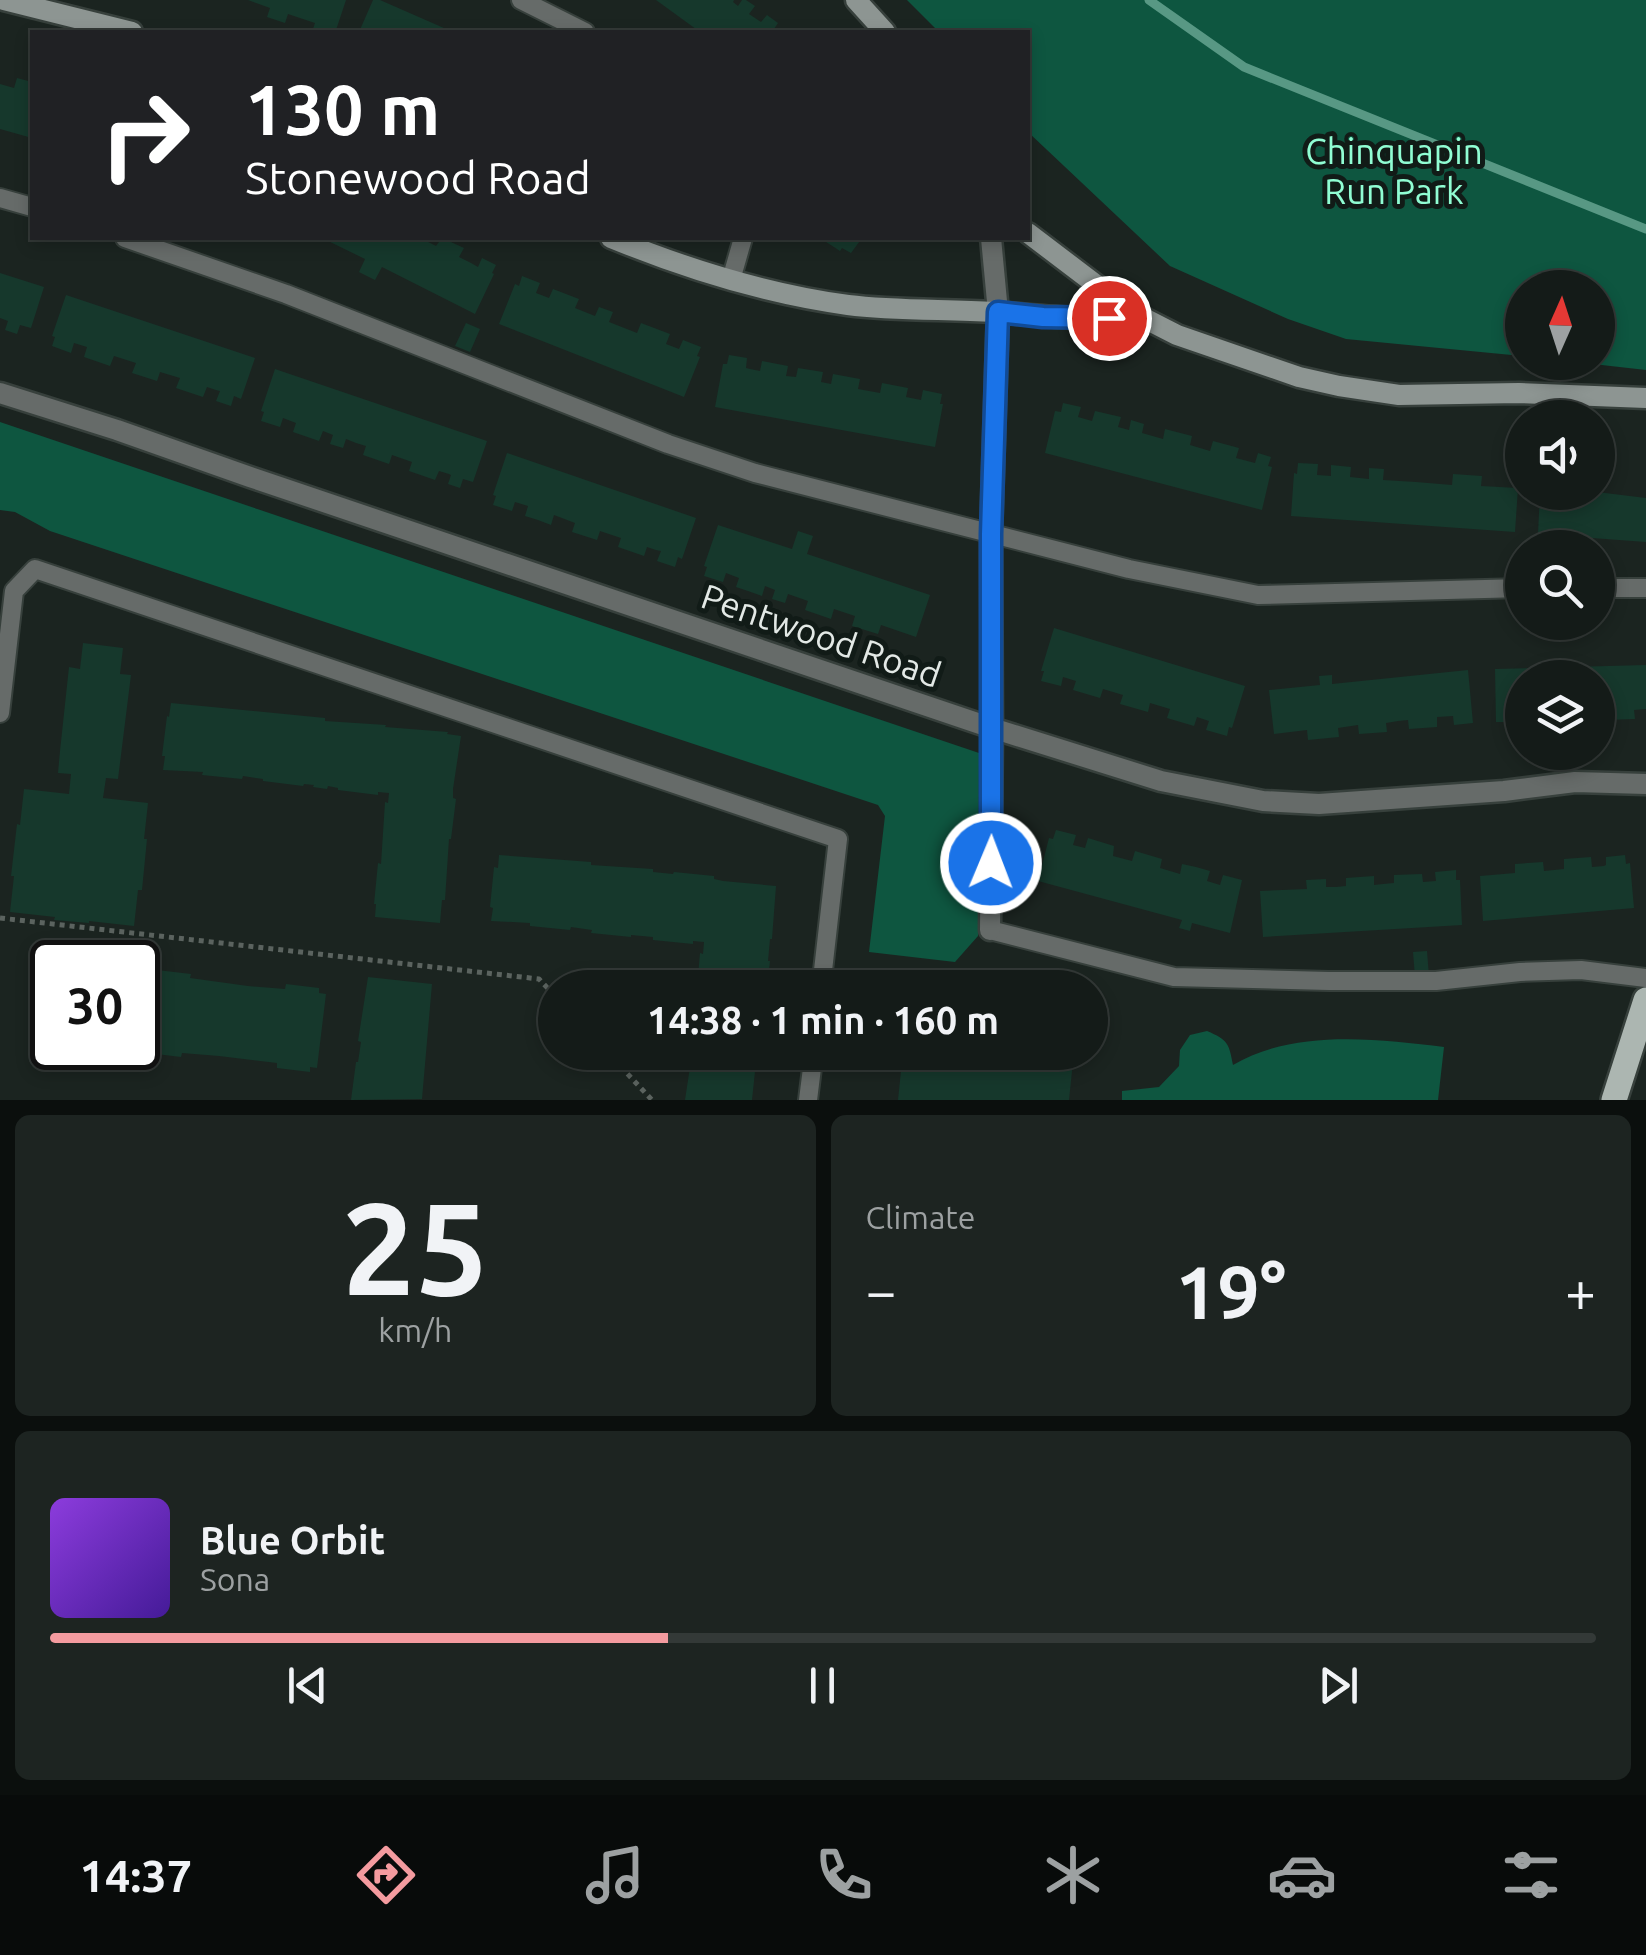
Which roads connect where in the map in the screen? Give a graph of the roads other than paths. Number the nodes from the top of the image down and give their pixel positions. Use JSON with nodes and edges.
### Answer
{"nodes":[{"id":1,"x":4,"y":0,"type":"edge"},
{"id":2,"x":521,"y":0,"type":"edge"},
{"id":3,"x":856,"y":0,"type":"edge"},
{"id":4,"x":124,"y":30,"type":"edge"},
{"id":5,"x":582,"y":30,"type":"edge"},
{"id":6,"x":880,"y":30,"type":"edge"},
{"id":7,"x":0,"y":198,"type":"edge"},
{"id":8,"x":30,"y":206,"type":"edge"},
{"id":9,"x":1030,"y":235,"type":"edge"},
{"id":10,"x":131,"y":240,"type":"edge"},
{"id":11,"x":617,"y":240,"type":"edge"},
{"id":12,"x":741,"y":240,"type":"edge"},
{"id":13,"x":991,"y":240,"type":"edge"},
{"id":14,"x":731,"y":280,"type":"junction"},
{"id":15,"x":998,"y":312,"type":"junction"},
{"id":16,"x":1132,"y":312,"type":"junction"},
{"id":17,"x":0,"y":392,"type":"edge"},
{"id":18,"x":1646,"y":398,"type":"edge"},
{"id":19,"x":991,"y":534,"type":"junction"},
{"id":20,"x":1505,"y":588,"type":"edge"},
{"id":21,"x":1615,"y":588,"type":"edge"},
{"id":22,"x":1646,"y":588,"type":"edge"},
{"id":23,"x":0,"y":713,"type":"edge"},
{"id":24,"x":992,"y":728,"type":"junction"},
{"id":25,"x":1646,"y":784,"type":"edge"},
{"id":26,"x":990,"y":930,"type":"joint"},
{"id":27,"x":823,"y":970,"type":"edge"},
{"id":28,"x":1646,"y":978,"type":"edge"},
{"id":29,"x":1646,"y":1000,"type":"edge"},
{"id":30,"x":812,"y":1070,"type":"edge"},
{"id":31,"x":808,"y":1100,"type":"edge"},
{"id":32,"x":1614,"y":1100,"type":"edge"}],
"edges":[{"from":1,"to":4,"type":"street"},
{"from":2,"to":5,"type":"lane"},
{"from":3,"to":6,"type":"street"},
{"from":7,"to":8,"type":"lane"},
{"from":9,"to":16,"type":"street"},
{"from":10,"to":19,"type":"lane"},
{"from":11,"to":14,"type":"street"},
{"from":12,"to":14,"type":"lane"},
{"from":13,"to":15,"type":"street"},
{"from":14,"to":15,"type":"street"},
{"from":15,"to":16,"type":"street"},
{"from":15,"to":19,"type":"street"},
{"from":16,"to":18,"type":"street"},
{"from":17,"to":24,"type":"street","name":"Pentwood Road"},
{"from":19,"to":20,"type":"lane"},
{"from":19,"to":24,"type":"street"},
{"from":21,"to":22,"type":"lane"},
{"from":23,"to":27,"type":"lane"},
{"from":24,"to":25,"type":"street","name":"Pentwood Road"},
{"from":24,"to":26,"type":"street"},
{"from":26,"to":28,"type":"lane"},
{"from":29,"to":32,"type":"main road"},
{"from":30,"to":31,"type":"lane"}]}
